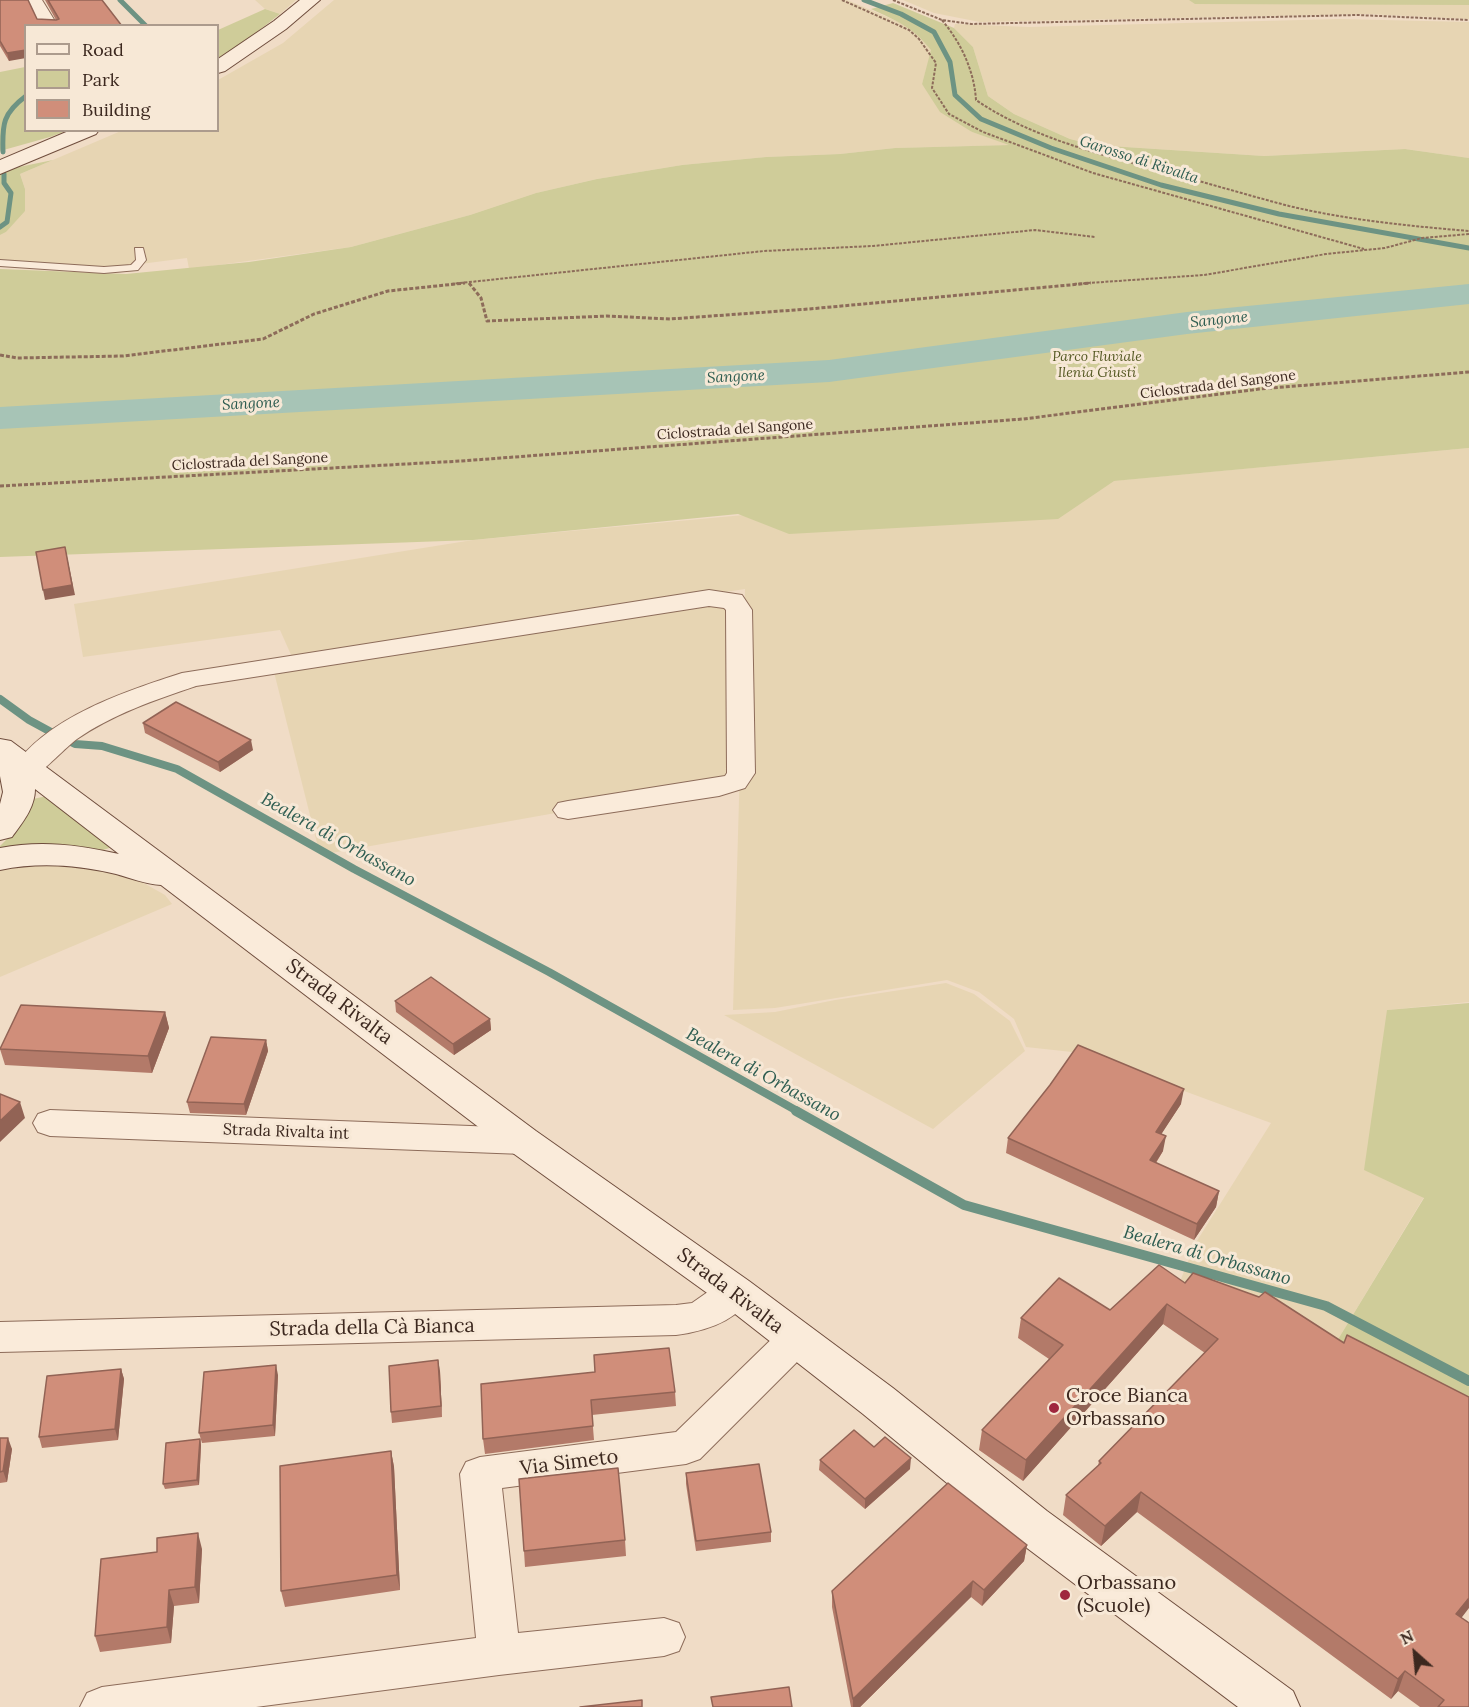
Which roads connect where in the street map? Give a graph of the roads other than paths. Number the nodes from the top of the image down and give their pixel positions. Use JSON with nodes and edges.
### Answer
{"nodes":[{"id":1,"x":34,"y":0,"type":"edge"},
{"id":2,"x":311,"y":0,"type":"edge"},
{"id":3,"x":49,"y":24,"type":"edge"},
{"id":4,"x":219,"y":66,"type":"edge"},
{"id":5,"x":83,"y":132,"type":"edge"},
{"id":6,"x":31,"y":154,"type":"junction"},
{"id":7,"x":0,"y":161,"type":"edge"},
{"id":8,"x":0,"y":168,"type":"edge"},
{"id":9,"x":139,"y":250,"type":"dead end"},
{"id":10,"x":0,"y":263,"type":"edge"},
{"id":11,"x":11,"y":756,"type":"edge"},
{"id":12,"x":568,"y":810,"type":"dead end"},
{"id":13,"x":0,"y":830,"type":"edge"},
{"id":14,"x":0,"y":859,"type":"edge"},
{"id":15,"x":178,"y":881,"type":"junction"},
{"id":16,"x":50,"y":1123,"type":"dead end"},
{"id":17,"x":523,"y":1140,"type":"junction"},
{"id":18,"x":735,"y":1292,"type":"junction"},
{"id":19,"x":0,"y":1337,"type":"edge"},
{"id":20,"x":795,"y":1340,"type":"junction"},
{"id":21,"x":663,"y":1636,"type":"dead end"},
{"id":22,"x":499,"y":1655,"type":"junction"},
{"id":23,"x":102,"y":1707,"type":"edge"},
{"id":24,"x":1276,"y":1707,"type":"edge"}],
"edges":[{"from":1,"to":3,"type":"street"},
{"from":2,"to":4,"type":"street"},
{"from":5,"to":6,"type":"street"},
{"from":6,"to":7,"type":"street"},
{"from":6,"to":8,"type":"street"},
{"from":9,"to":10,"type":"lane"},
{"from":11,"to":12,"type":"street"},
{"from":11,"to":13,"type":"street"},
{"from":11,"to":15,"type":"street","name":"Strada Rivalta"},
{"from":14,"to":15,"type":"street","name":"Strada Rivalta"},
{"from":15,"to":17,"type":"street","name":"Strada Rivalta"},
{"from":16,"to":17,"type":"street","name":"Strada Rivalta int"},
{"from":17,"to":18,"type":"street","name":"Strada Rivalta"},
{"from":18,"to":19,"type":"street","name":"Strada della Cà Bianca"},
{"from":18,"to":20,"type":"street","name":"Strada Rivalta"},
{"from":20,"to":22,"type":"street","name":"Via Simeto"},
{"from":20,"to":24,"type":"street","name":"Strada Rivalta"},
{"from":21,"to":22,"type":"street"},
{"from":22,"to":23,"type":"street"}]}
